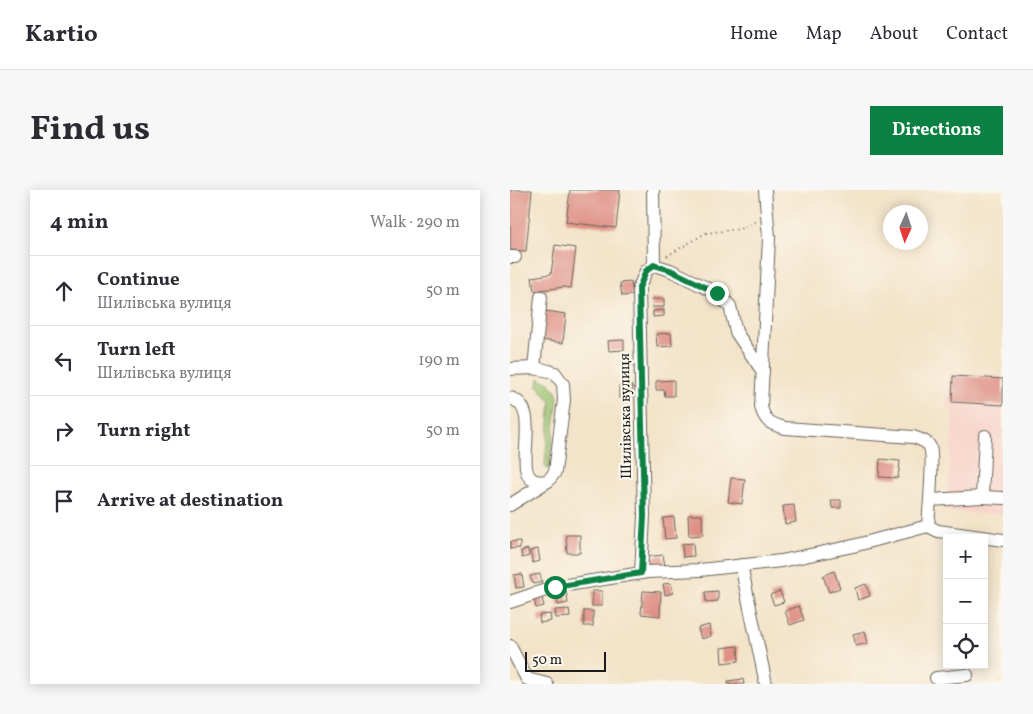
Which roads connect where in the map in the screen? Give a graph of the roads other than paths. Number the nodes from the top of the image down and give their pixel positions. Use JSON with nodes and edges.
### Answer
{"nodes":[{"id":1,"x":653,"y":190,"type":"edge"},
{"id":2,"x":765,"y":190,"type":"edge"},
{"id":3,"x":654,"y":265,"type":"junction"},
{"id":4,"x":541,"y":297,"type":"dead end"},
{"id":5,"x":534,"y":368,"type":"junction"},
{"id":6,"x":510,"y":369,"type":"edge"},
{"id":7,"x":762,"y":372,"type":"junction"},
{"id":8,"x":510,"y":398,"type":"edge"},
{"id":9,"x":985,"y":436,"type":"dead end"},
{"id":10,"x":548,"y":481,"type":"junction"},
{"id":11,"x":982,"y":497,"type":"junction"},
{"id":12,"x":1003,"y":498,"type":"edge"},
{"id":13,"x":930,"y":500,"type":"junction"},
{"id":14,"x":510,"y":505,"type":"edge"},
{"id":15,"x":928,"y":526,"type":"junction"},
{"id":16,"x":952,"y":534,"type":"edge"},
{"id":17,"x":988,"y":539,"type":"edge"},
{"id":18,"x":1003,"y":540,"type":"edge"},
{"id":19,"x":741,"y":565,"type":"junction"},
{"id":20,"x":641,"y":573,"type":"junction"},
{"id":21,"x":510,"y":602,"type":"edge"},
{"id":22,"x":510,"y":646,"type":"edge"},
{"id":23,"x":967,"y":675,"type":"edge"},
{"id":24,"x":936,"y":678,"type":"dead end"},
{"id":25,"x":547,"y":684,"type":"edge"},
{"id":26,"x":766,"y":684,"type":"edge"}],
"edges":[{"from":1,"to":3,"type":"street"},
{"from":2,"to":7,"type":"street"},
{"from":3,"to":7,"type":"street"},
{"from":3,"to":20,"type":"street","name":"Шилівська вулиця"},
{"from":4,"to":5,"type":"street"},
{"from":5,"to":6,"type":"street"},
{"from":5,"to":10,"type":"street"},
{"from":7,"to":13,"type":"street"},
{"from":8,"to":10,"type":"street"},
{"from":9,"to":11,"type":"street"},
{"from":10,"to":14,"type":"street"},
{"from":11,"to":12,"type":"street"},
{"from":11,"to":13,"type":"street"},
{"from":13,"to":15,"type":"street"},
{"from":15,"to":16,"type":"street"},
{"from":15,"to":19,"type":"street"},
{"from":17,"to":18,"type":"street"},
{"from":19,"to":20,"type":"street"},
{"from":19,"to":26,"type":"street"},
{"from":20,"to":21,"type":"street"},
{"from":22,"to":25,"type":"street"},
{"from":23,"to":24,"type":"street"}]}
